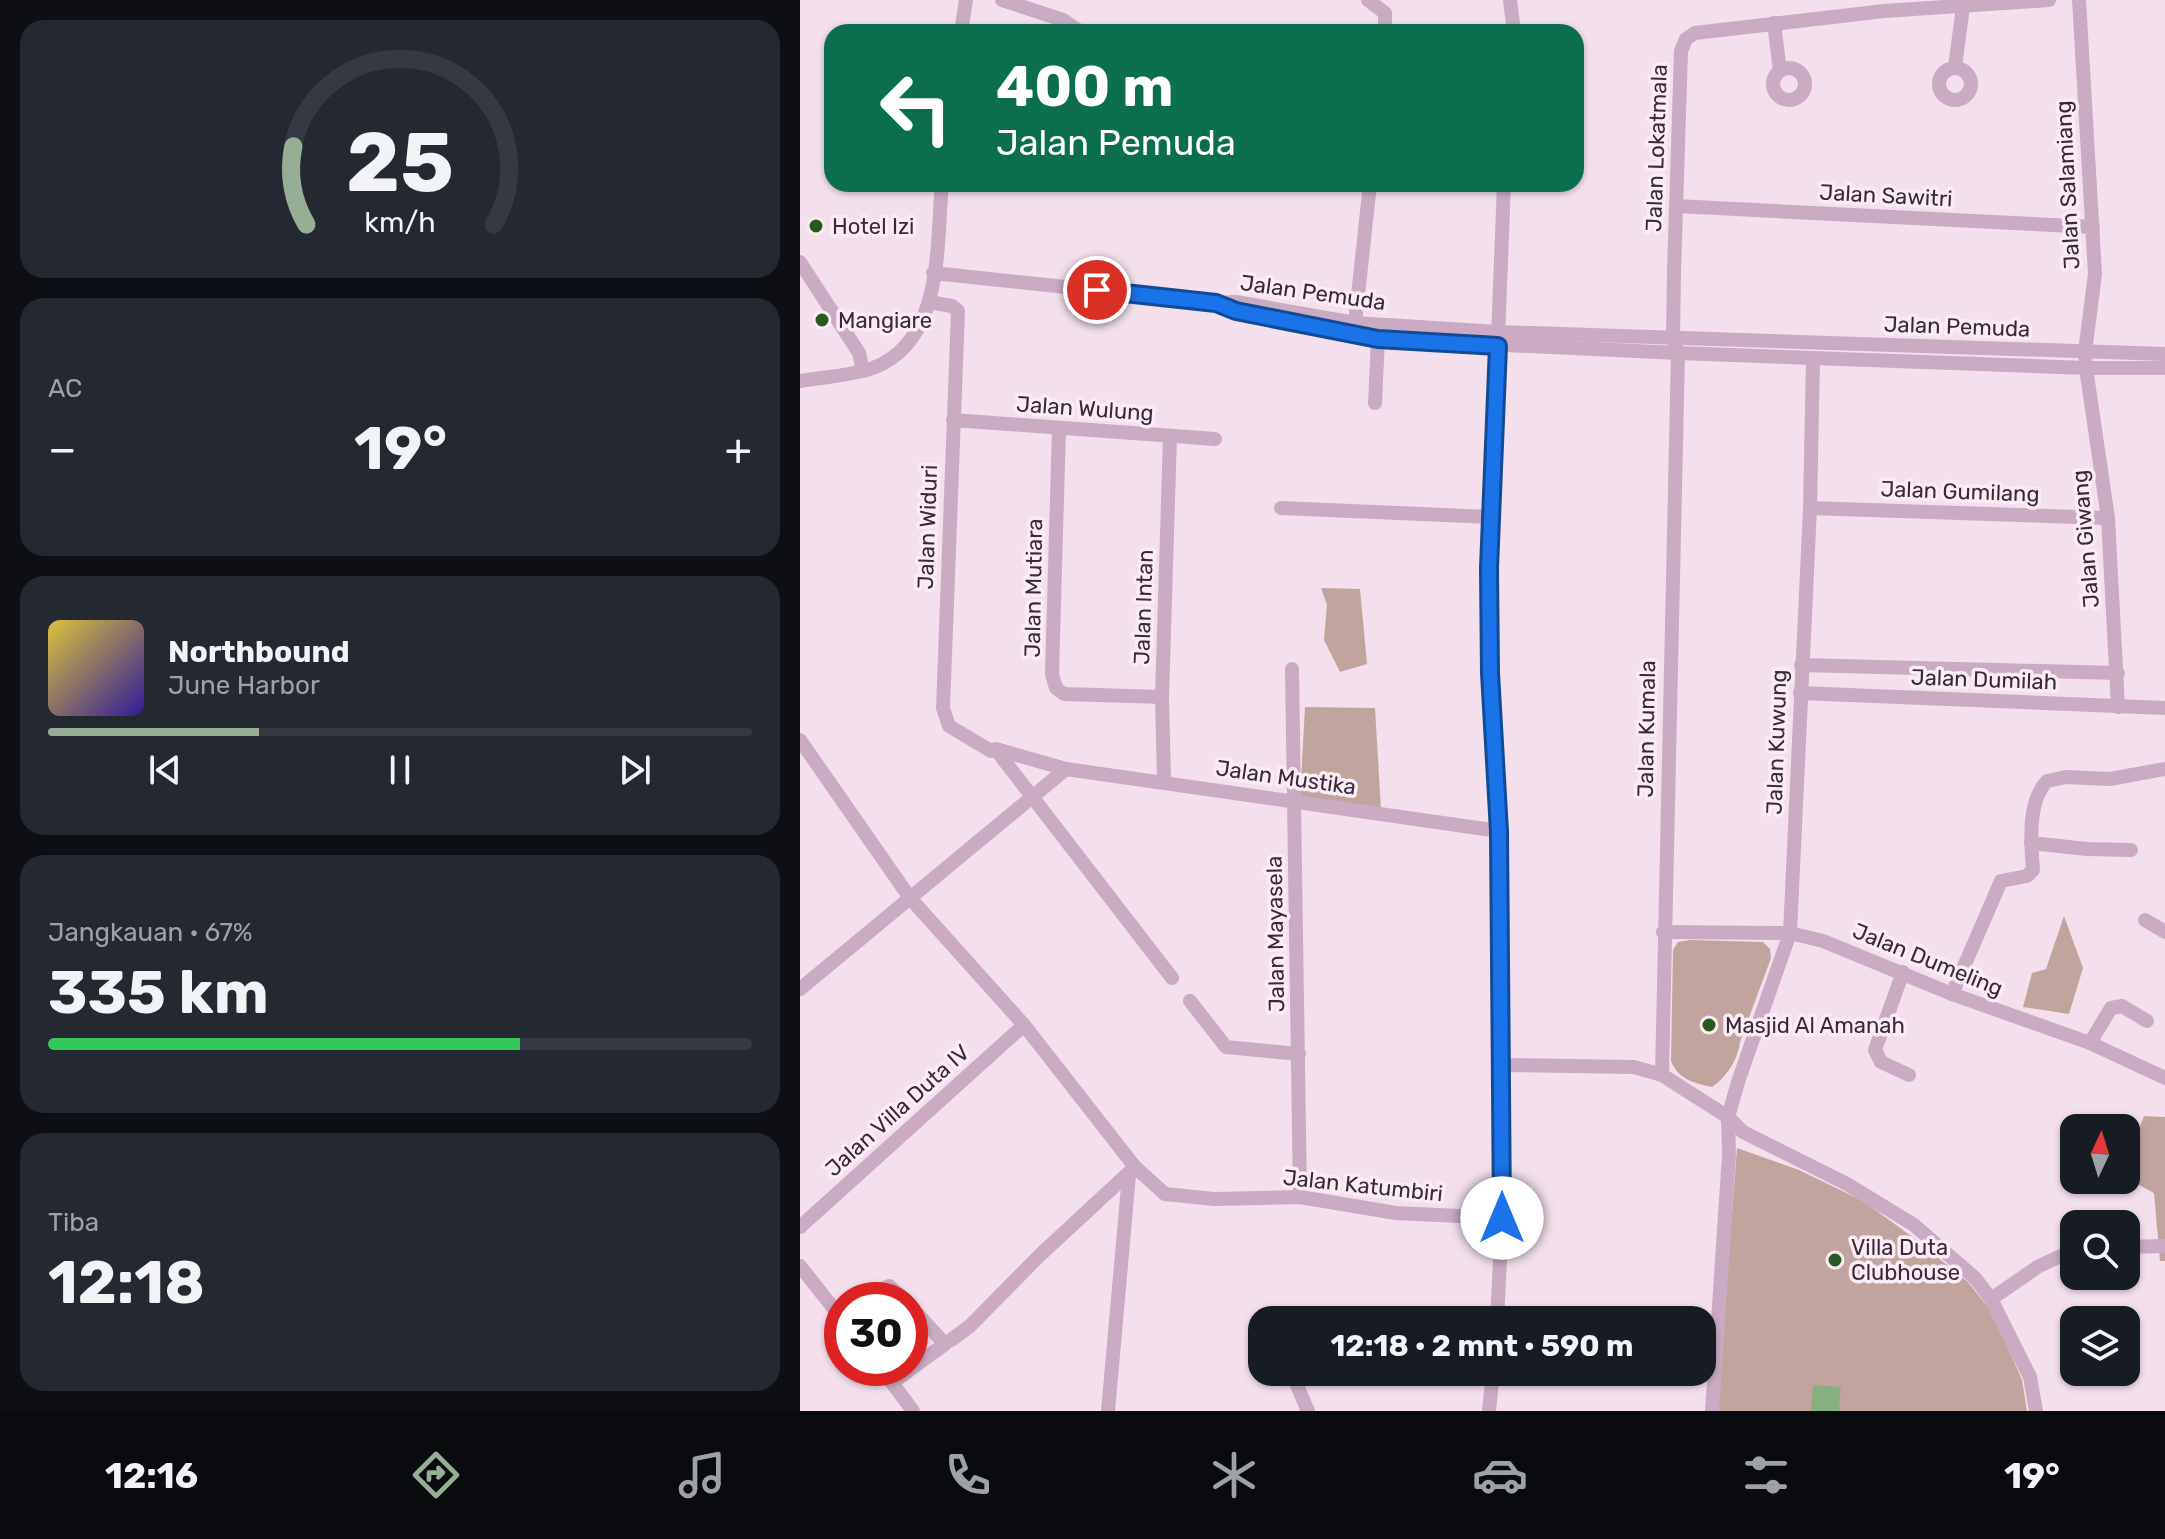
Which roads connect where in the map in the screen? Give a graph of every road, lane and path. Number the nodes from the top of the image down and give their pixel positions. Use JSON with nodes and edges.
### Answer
{"nodes":[{"id":1,"x":966,"y":0,"type":"edge"},
{"id":2,"x":1002,"y":0,"type":"edge"},
{"id":3,"x":1368,"y":0,"type":"edge"},
{"id":4,"x":1510,"y":0,"type":"edge"},
{"id":5,"x":2049,"y":0,"type":"edge"},
{"id":6,"x":2079,"y":0,"type":"edge"},
{"id":7,"x":1883,"y":6,"type":"edge"},
{"id":8,"x":1963,"y":7,"type":"junction"},
{"id":9,"x":1774,"y":23,"type":"junction"},
{"id":10,"x":962,"y":24,"type":"edge"},
{"id":11,"x":1069,"y":24,"type":"edge"},
{"id":12,"x":1385,"y":24,"type":"edge"},
{"id":13,"x":1513,"y":24,"type":"edge"},
{"id":14,"x":1955,"y":67,"type":"dead end"},
{"id":15,"x":1780,"y":71,"type":"dead end"},
{"id":16,"x":941,"y":192,"type":"edge"},
{"id":17,"x":1369,"y":192,"type":"edge"},
{"id":18,"x":1504,"y":192,"type":"edge"},
{"id":19,"x":1676,"y":206,"type":"junction"},
{"id":20,"x":2093,"y":227,"type":"junction"},
{"id":21,"x":800,"y":262,"type":"edge"},
{"id":22,"x":933,"y":273,"type":"junction"},
{"id":23,"x":929,"y":302,"type":"junction"},
{"id":24,"x":1216,"y":303,"type":"junction"},
{"id":25,"x":1355,"y":323,"type":"junction"},
{"id":26,"x":1378,"y":339,"type":"junction"},
{"id":27,"x":1498,"y":339,"type":"junction"},
{"id":28,"x":1676,"y":346,"type":"junction"},
{"id":29,"x":2085,"y":352,"type":"junction"},
{"id":30,"x":2165,"y":354,"type":"edge"},
{"id":31,"x":1813,"y":358,"type":"junction"},
{"id":32,"x":872,"y":368,"type":"junction"},
{"id":33,"x":2086,"y":368,"type":"junction"},
{"id":34,"x":2165,"y":368,"type":"edge"},
{"id":35,"x":800,"y":381,"type":"edge"},
{"id":36,"x":1677,"y":385,"type":"joint"},
{"id":37,"x":1375,"y":403,"type":"dead end"},
{"id":38,"x":953,"y":420,"type":"junction"},
{"id":39,"x":1059,"y":428,"type":"junction"},
{"id":40,"x":1170,"y":436,"type":"junction"},
{"id":41,"x":1215,"y":439,"type":"dead end"},
{"id":42,"x":1281,"y":508,"type":"dead end"},
{"id":43,"x":1810,"y":508,"type":"junction"},
{"id":44,"x":1491,"y":517,"type":"junction"},
{"id":45,"x":2108,"y":518,"type":"junction"},
{"id":46,"x":1801,"y":665,"type":"junction"},
{"id":47,"x":1292,"y":669,"type":"dead end"},
{"id":48,"x":2118,"y":673,"type":"junction"},
{"id":49,"x":1800,"y":693,"type":"junction"},
{"id":50,"x":1162,"y":697,"type":"junction"},
{"id":51,"x":2118,"y":707,"type":"junction"},
{"id":52,"x":2165,"y":708,"type":"edge"},
{"id":53,"x":803,"y":749,"type":"edge"},
{"id":54,"x":996,"y":753,"type":"junction"},
{"id":55,"x":1066,"y":769,"type":"junction"},
{"id":56,"x":2165,"y":769,"type":"edge"},
{"id":57,"x":1164,"y":780,"type":"dead end"},
{"id":58,"x":1031,"y":797,"type":"junction"},
{"id":59,"x":1294,"y":800,"type":"junction"},
{"id":60,"x":1499,"y":831,"type":"junction"},
{"id":61,"x":2031,"y":843,"type":"junction"},
{"id":62,"x":2131,"y":850,"type":"dead end"},
{"id":63,"x":910,"y":898,"type":"junction"},
{"id":64,"x":2145,"y":920,"type":"dead end"},
{"id":65,"x":1663,"y":932,"type":"junction"},
{"id":66,"x":2165,"y":932,"type":"edge"},
{"id":67,"x":1790,"y":933,"type":"junction"},
{"id":68,"x":1903,"y":972,"type":"junction"},
{"id":69,"x":1172,"y":978,"type":"dead end"},
{"id":70,"x":800,"y":989,"type":"edge"},
{"id":71,"x":1952,"y":994,"type":"junction"},
{"id":72,"x":1190,"y":1001,"type":"dead end"},
{"id":73,"x":2147,"y":1021,"type":"dead end"},
{"id":74,"x":1024,"y":1025,"type":"junction"},
{"id":75,"x":2090,"y":1043,"type":"junction"},
{"id":76,"x":1299,"y":1054,"type":"junction"},
{"id":77,"x":1502,"y":1065,"type":"junction"},
{"id":78,"x":1662,"y":1075,"type":"junction"},
{"id":79,"x":1909,"y":1075,"type":"dead end"},
{"id":80,"x":2165,"y":1078,"type":"edge"},
{"id":81,"x":1728,"y":1117,"type":"junction"},
{"id":82,"x":1132,"y":1171,"type":"junction"},
{"id":83,"x":1300,"y":1197,"type":"junction"},
{"id":84,"x":1502,"y":1218,"type":"junction"},
{"id":85,"x":800,"y":1227,"type":"edge"},
{"id":86,"x":2165,"y":1246,"type":"edge"},
{"id":87,"x":2140,"y":1247,"type":"edge"},
{"id":88,"x":2060,"y":1256,"type":"edge"},
{"id":89,"x":800,"y":1266,"type":"edge"},
{"id":90,"x":824,"y":1295,"type":"edge"},
{"id":91,"x":1991,"y":1299,"type":"junction"},
{"id":92,"x":1498,"y":1306,"type":"edge"},
{"id":93,"x":928,"y":1323,"type":"edge"},
{"id":94,"x":948,"y":1342,"type":"junction"},
{"id":95,"x":928,"y":1357,"type":"edge"},
{"id":96,"x":896,"y":1386,"type":"edge"},
{"id":97,"x":1297,"y":1386,"type":"edge"},
{"id":98,"x":1492,"y":1386,"type":"edge"},
{"id":99,"x":913,"y":1411,"type":"edge"},
{"id":100,"x":1108,"y":1411,"type":"edge"},
{"id":101,"x":1308,"y":1411,"type":"edge"},
{"id":102,"x":1489,"y":1411,"type":"edge"},
{"id":103,"x":1712,"y":1411,"type":"edge"},
{"id":104,"x":2036,"y":1411,"type":"edge"}],
"edges":[{"from":1,"to":10,"type":"street"},
{"from":2,"to":11,"type":"street"},
{"from":3,"to":12,"type":"street"},
{"from":4,"to":13,"type":"street"},
{"from":5,"to":8,"type":"street","name":"Jalan Lokatmala"},
{"from":6,"to":20,"type":"street","name":"Jalan Salamiang"},
{"from":7,"to":8,"type":"street","name":"Jalan Lokatmala"},
{"from":7,"to":9,"type":"street","name":"Jalan Lokatmala"},
{"from":8,"to":14,"type":"street"},
{"from":9,"to":15,"type":"street"},
{"from":9,"to":19,"type":"street","name":"Jalan Lokatmala"},
{"from":16,"to":22,"type":"street"},
{"from":17,"to":25,"type":"street"},
{"from":18,"to":27,"type":"street"},
{"from":19,"to":20,"type":"street","name":"Jalan Sawitri"},
{"from":19,"to":28,"type":"street","name":"Jalan Lokatmala"},
{"from":20,"to":29,"type":"street","name":"Jalan Salamiang"},
{"from":21,"to":32,"type":"street"},
{"from":22,"to":23,"type":"street"},
{"from":22,"to":24,"type":"street"},
{"from":23,"to":32,"type":"street"},
{"from":23,"to":38,"type":"street","name":"Jalan Widuri"},
{"from":24,"to":25,"type":"street","name":"Jalan Pemuda"},
{"from":24,"to":26,"type":"street","name":"Jalan Pemuda"},
{"from":25,"to":27,"type":"street","name":"Jalan Pemuda"},
{"from":26,"to":27,"type":"street","name":"Jalan Pemuda"},
{"from":26,"to":37,"type":"street"},
{"from":27,"to":28,"type":"street","name":"Jalan Pemuda"},
{"from":27,"to":44,"type":"street"},
{"from":28,"to":29,"type":"street","name":"Jalan Pemuda"},
{"from":28,"to":31,"type":"street","name":"Jalan Pemuda"},
{"from":28,"to":36,"type":"street","name":"Jalan Lokatmala"},
{"from":29,"to":30,"type":"street","name":"Jalan Pemuda"},
{"from":29,"to":33,"type":"street","name":"Jalan Salamiang"},
{"from":31,"to":33,"type":"street","name":"Jalan Pemuda"},
{"from":31,"to":43,"type":"street","name":"Jalan Kuwung"},
{"from":32,"to":35,"type":"street"},
{"from":33,"to":34,"type":"street","name":"Jalan Pemuda"},
{"from":33,"to":45,"type":"street","name":"Jalan Giwang"},
{"from":36,"to":65,"type":"street","name":"Jalan Kumala"},
{"from":38,"to":39,"type":"street","name":"Jalan Wulung"},
{"from":38,"to":54,"type":"street","name":"Jalan Widuri"},
{"from":39,"to":40,"type":"street","name":"Jalan Wulung"},
{"from":39,"to":50,"type":"street","name":"Jalan Mutiara"},
{"from":40,"to":41,"type":"street","name":"Jalan Wulung"},
{"from":40,"to":50,"type":"street","name":"Jalan Intan"},
{"from":42,"to":44,"type":"street"},
{"from":43,"to":45,"type":"street","name":"Jalan Gumilang"},
{"from":43,"to":46,"type":"street","name":"Jalan Kuwung"},
{"from":44,"to":60,"type":"street"},
{"from":45,"to":48,"type":"street","name":"Jalan Giwang"},
{"from":46,"to":48,"type":"street","name":"Jalan Dumilah"},
{"from":46,"to":49,"type":"street","name":"Jalan Kuwung"},
{"from":47,"to":59,"type":"street","name":"Jalan Mayasela"},
{"from":48,"to":51,"type":"street","name":"Jalan Giwang"},
{"from":49,"to":51,"type":"street","name":"Jalan Dumilah"},
{"from":49,"to":67,"type":"street","name":"Jalan Kuwung"},
{"from":50,"to":57,"type":"street","name":"Jalan Intan"},
{"from":51,"to":52,"type":"street","name":"Jalan Dumilah"},
{"from":53,"to":63,"type":"street","name":"Jalan Katumbiri"},
{"from":54,"to":55,"type":"street","name":"Jalan Mustika"},
{"from":54,"to":58,"type":"street"},
{"from":55,"to":58,"type":"street"},
{"from":55,"to":59,"type":"street","name":"Jalan Mustika"},
{"from":56,"to":61,"type":"street"},
{"from":58,"to":63,"type":"street"},
{"from":58,"to":69,"type":"street"},
{"from":59,"to":60,"type":"street","name":"Jalan Mustika"},
{"from":59,"to":76,"type":"street","name":"Jalan Mayasela"},
{"from":60,"to":77,"type":"street"},
{"from":61,"to":62,"type":"street"},
{"from":61,"to":71,"type":"street"},
{"from":63,"to":70,"type":"street"},
{"from":63,"to":74,"type":"street","name":"Jalan Katumbiri"},
{"from":64,"to":66,"type":"street"},
{"from":65,"to":67,"type":"street","name":"Jalan Dumeling"},
{"from":65,"to":78,"type":"street","name":"Jalan Kumala"},
{"from":67,"to":68,"type":"street","name":"Jalan Dumeling"},
{"from":67,"to":81,"type":"street","name":"Jalan Kuwung"},
{"from":68,"to":71,"type":"street","name":"Jalan Dumeling"},
{"from":68,"to":79,"type":"street"},
{"from":71,"to":75,"type":"street","name":"Jalan Dumeling"},
{"from":72,"to":76,"type":"street"},
{"from":73,"to":75,"type":"street"},
{"from":74,"to":82,"type":"street","name":"Jalan Katumbiri"},
{"from":74,"to":85,"type":"street","name":"Jalan Villa Duta IV"},
{"from":75,"to":80,"type":"street","name":"Jalan Dumeling"},
{"from":76,"to":83,"type":"street","name":"Jalan Mayasela"},
{"from":77,"to":78,"type":"street"},
{"from":77,"to":84,"type":"street"},
{"from":78,"to":81,"type":"street"},
{"from":81,"to":91,"type":"street"},
{"from":81,"to":103,"type":"street","name":"Jalan Kuwung"},
{"from":82,"to":83,"type":"street","name":"Jalan Katumbiri"},
{"from":82,"to":94,"type":"street"},
{"from":82,"to":100,"type":"street"},
{"from":83,"to":84,"type":"street","name":"Jalan Katumbiri"},
{"from":84,"to":92,"type":"street"},
{"from":86,"to":87,"type":"street"},
{"from":88,"to":91,"type":"street"},
{"from":89,"to":90,"type":"street"},
{"from":91,"to":104,"type":"street"},
{"from":93,"to":94,"type":"street"},
{"from":94,"to":95,"type":"street"},
{"from":96,"to":99,"type":"street"},
{"from":97,"to":101,"type":"street"},
{"from":98,"to":102,"type":"street"}]}
